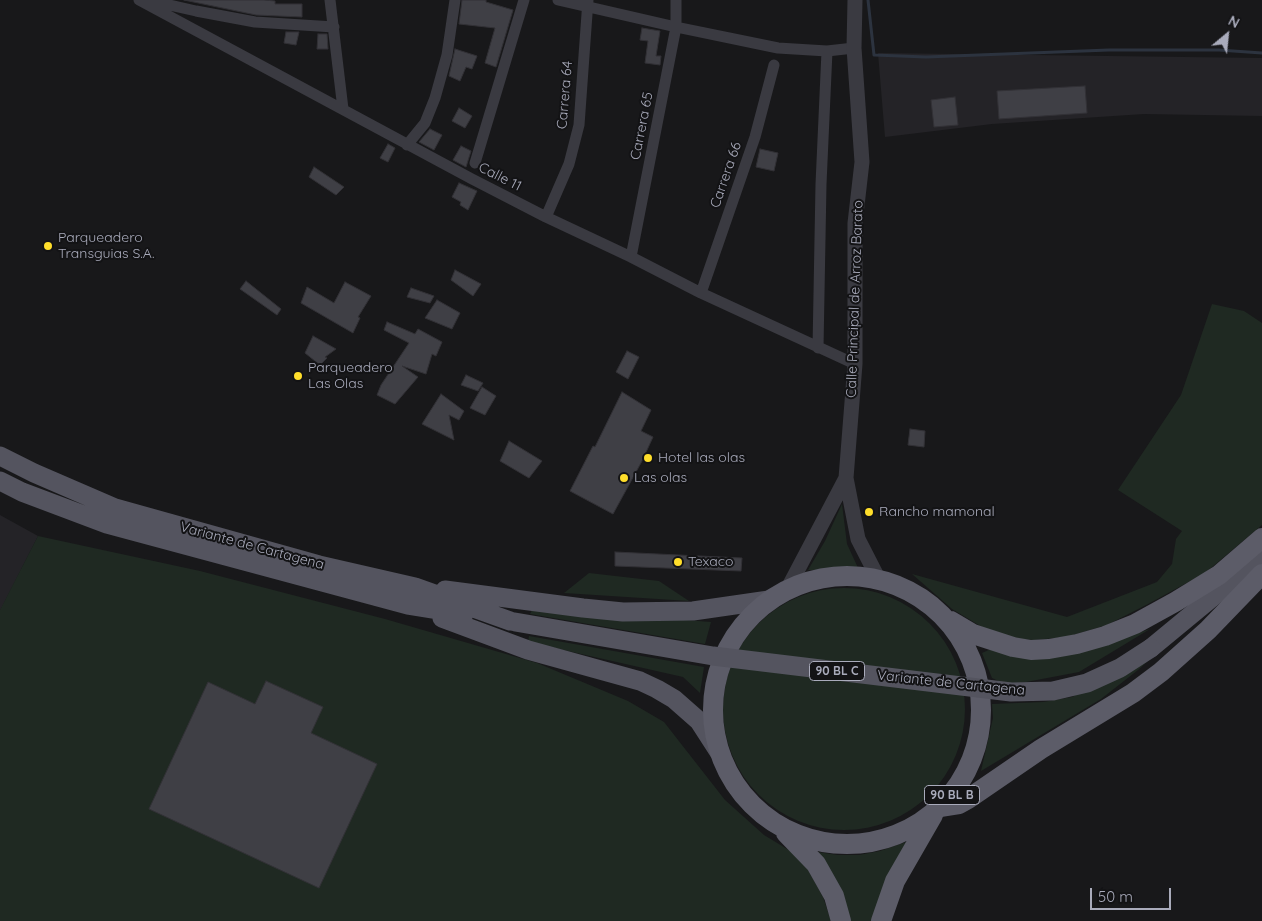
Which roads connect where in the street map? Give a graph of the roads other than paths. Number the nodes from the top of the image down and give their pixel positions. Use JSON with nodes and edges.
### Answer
{"nodes":[{"id":1,"x":139,"y":0,"type":"edge"},
{"id":2,"x":148,"y":0,"type":"edge"},
{"id":3,"x":330,"y":0,"type":"edge"},
{"id":4,"x":455,"y":0,"type":"edge"},
{"id":5,"x":524,"y":0,"type":"edge"},
{"id":6,"x":558,"y":0,"type":"edge"},
{"id":7,"x":676,"y":0,"type":"edge"},
{"id":8,"x":854,"y":0,"type":"edge"},
{"id":9,"x":587,"y":3,"type":"edge"},
{"id":10,"x":334,"y":27,"type":"junction"},
{"id":11,"x":676,"y":27,"type":"junction"},
{"id":12,"x":854,"y":48,"type":"junction"},
{"id":13,"x":827,"y":51,"type":"junction"},
{"id":14,"x":774,"y":65,"type":"dead end"},
{"id":15,"x":343,"y":109,"type":"junction"},
{"id":16,"x":407,"y":145,"type":"junction"},
{"id":17,"x":475,"y":163,"type":"dead end"},
{"id":18,"x":546,"y":217,"type":"junction"},
{"id":19,"x":631,"y":256,"type":"junction"},
{"id":20,"x":701,"y":293,"type":"junction"},
{"id":21,"x":818,"y":348,"type":"junction"},
{"id":22,"x":854,"y":364,"type":"junction"},
{"id":23,"x":0,"y":456,"type":"edge"},
{"id":24,"x":846,"y":478,"type":"junction"},
{"id":25,"x":0,"y":481,"type":"edge"},
{"id":26,"x":1262,"y":538,"type":"edge"},
{"id":27,"x":1262,"y":554,"type":"edge"},
{"id":28,"x":1262,"y":574,"type":"edge"},
{"id":29,"x":879,"y":580,"type":"junction"},
{"id":30,"x":415,"y":587,"type":"junction"},
{"id":31,"x":787,"y":590,"type":"junction"},
{"id":32,"x":769,"y":600,"type":"junction"},
{"id":33,"x":408,"y":606,"type":"junction"},
{"id":34,"x":943,"y":616,"type":"junction"},
{"id":35,"x":512,"y":621,"type":"junction"},
{"id":36,"x":719,"y":752,"type":"junction"},
{"id":37,"x":937,"y":810,"type":"junction"},
{"id":38,"x":775,"y":822,"type":"junction"},
{"id":39,"x":841,"y":921,"type":"edge"},
{"id":40,"x":881,"y":921,"type":"edge"}],
"edges":[{"from":1,"to":15,"type":"street","name":"Calle 11"},
{"from":2,"to":10,"type":"street"},
{"from":3,"to":10,"type":"street"},
{"from":4,"to":16,"type":"street"},
{"from":5,"to":17,"type":"street"},
{"from":6,"to":9,"type":"street"},
{"from":7,"to":11,"type":"street","name":"Carrera 65"},
{"from":8,"to":12,"type":"street","name":"Calle Principal de Arroz Barato"},
{"from":9,"to":11,"type":"street"},
{"from":9,"to":18,"type":"street","name":"Carrera 64"},
{"from":10,"to":15,"type":"street"},
{"from":11,"to":13,"type":"street"},
{"from":11,"to":19,"type":"street","name":"Carrera 65"},
{"from":12,"to":13,"type":"street"},
{"from":12,"to":22,"type":"street","name":"Calle Principal de Arroz Barato"},
{"from":13,"to":21,"type":"street"},
{"from":14,"to":20,"type":"street","name":"Carrera 66"},
{"from":15,"to":16,"type":"street","name":"Calle 11"},
{"from":16,"to":18,"type":"street","name":"Calle 11"},
{"from":18,"to":19,"type":"street","name":"Calle 11"},
{"from":19,"to":20,"type":"street","name":"Calle 11"},
{"from":20,"to":21,"type":"street","name":"Calle 11"},
{"from":21,"to":22,"type":"street","name":"Calle 11"},
{"from":22,"to":24,"type":"street","name":"Calle Principal de Arroz Barato"},
{"from":23,"to":30,"type":"main road","name":"Variante de Cartagena"},
{"from":24,"to":29,"type":"street","name":"Calle Principal de Arroz Barato"},
{"from":24,"to":31,"type":"street","name":"Calle Principal de Arroz Barato"},
{"from":25,"to":33,"type":"main road","name":"Variante de Cartagena"},
{"from":26,"to":34,"type":"highway"},
{"from":27,"to":35,"type":"main road","name":"Variante de Cartagena","number":"90 BL C","bridge":true},
{"from":28,"to":37,"type":"highway"},
{"from":29,"to":31,"type":"highway","number":"90 BL B"},
{"from":29,"to":34,"type":"highway","number":"90 BL B"},
{"from":30,"to":32,"type":"main road"},
{"from":30,"to":35,"type":"main road","name":"Variante de Cartagena","number":"90 BL C"},
{"from":31,"to":32,"type":"highway","number":"90 BL B"},
{"from":32,"to":36,"type":"highway","number":"90 BL B"},
{"from":33,"to":35,"type":"main road","name":"Variante de Cartagena","number":"90 BL C"},
{"from":33,"to":36,"type":"main road"},
{"from":34,"to":37,"type":"highway","number":"90 BL B"},
{"from":36,"to":38,"type":"highway","number":"90 BL B"},
{"from":37,"to":38,"type":"highway","number":"90 BL B"},
{"from":37,"to":40,"type":"highway","number":"90 BL B"},
{"from":38,"to":39,"type":"highway","number":"90 BL B"}]}
